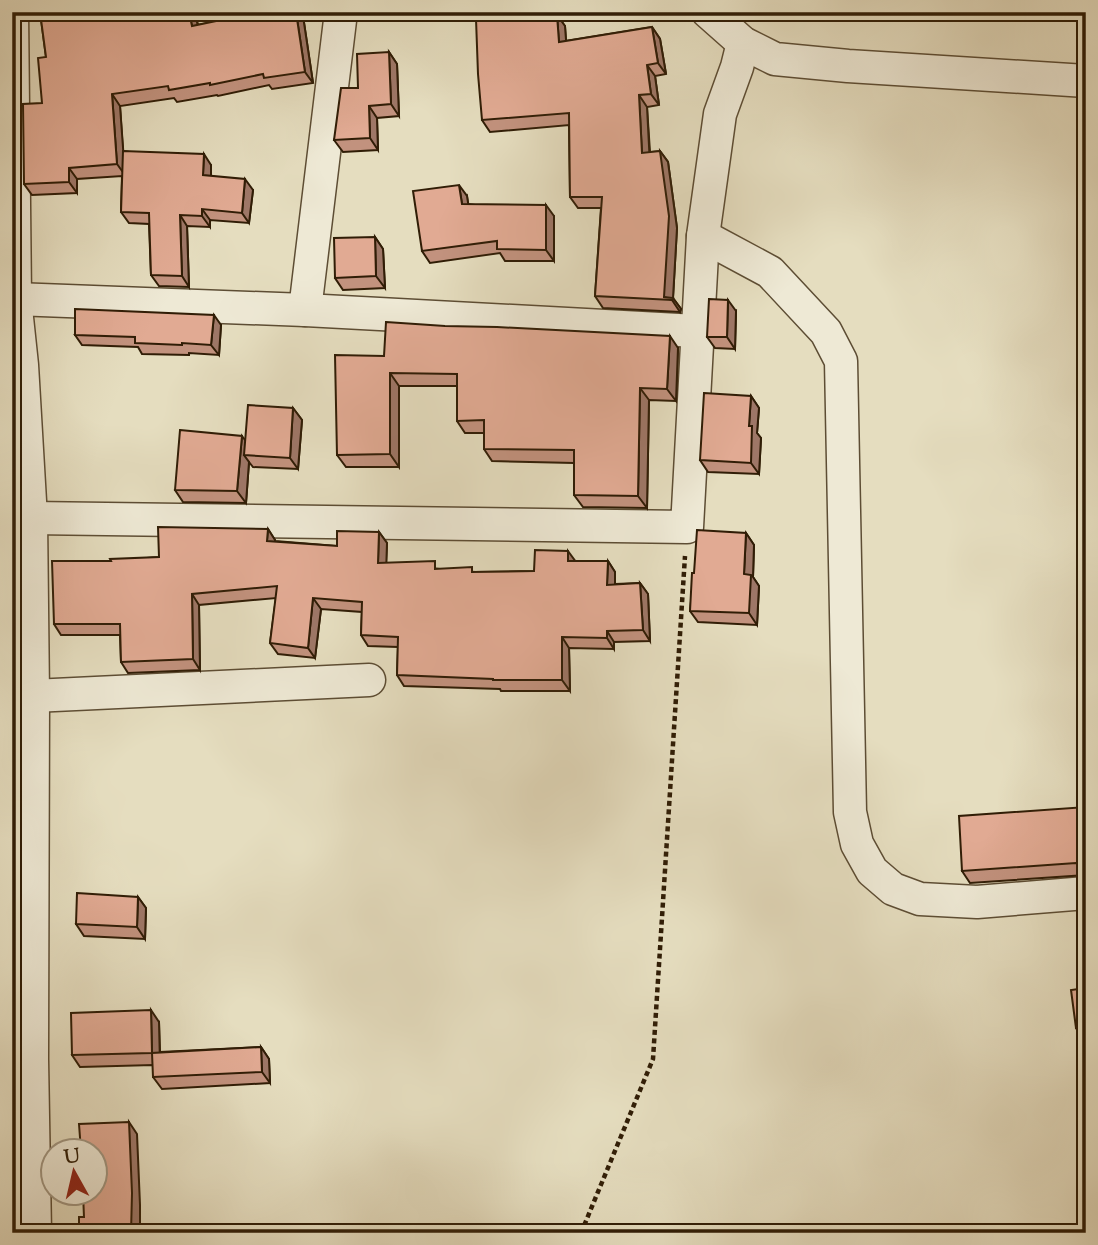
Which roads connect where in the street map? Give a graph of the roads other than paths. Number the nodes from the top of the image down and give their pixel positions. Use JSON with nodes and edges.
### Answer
{"nodes":[{"id":1,"x":12,"y":12,"type":"edge"},
{"id":2,"x":341,"y":12,"type":"edge"},
{"id":3,"x":708,"y":12,"type":"edge"},
{"id":4,"x":743,"y":43,"type":"junction"},
{"id":5,"x":1086,"y":81,"type":"edge"},
{"id":6,"x":703,"y":236,"type":"junction"},
{"id":7,"x":15,"y":299,"type":"junction"},
{"id":8,"x":305,"y":310,"type":"junction"},
{"id":9,"x":697,"y":331,"type":"junction"},
{"id":10,"x":31,"y":518,"type":"junction"},
{"id":11,"x":369,"y":680,"type":"dead end"},
{"id":12,"x":33,"y":696,"type":"junction"},
{"id":13,"x":1086,"y":893,"type":"edge"},
{"id":14,"x":35,"y":1233,"type":"edge"}],
"edges":[{"from":1,"to":7,"type":"street"},
{"from":2,"to":8,"type":"street"},
{"from":3,"to":4,"type":"street"},
{"from":4,"to":5,"type":"street"},
{"from":4,"to":6,"type":"street"},
{"from":6,"to":9,"type":"street"},
{"from":6,"to":13,"type":"street"},
{"from":7,"to":8,"type":"street"},
{"from":7,"to":10,"type":"street"},
{"from":8,"to":9,"type":"street"},
{"from":9,"to":10,"type":"street"},
{"from":10,"to":12,"type":"street"},
{"from":11,"to":12,"type":"street"},
{"from":12,"to":14,"type":"street"}]}
